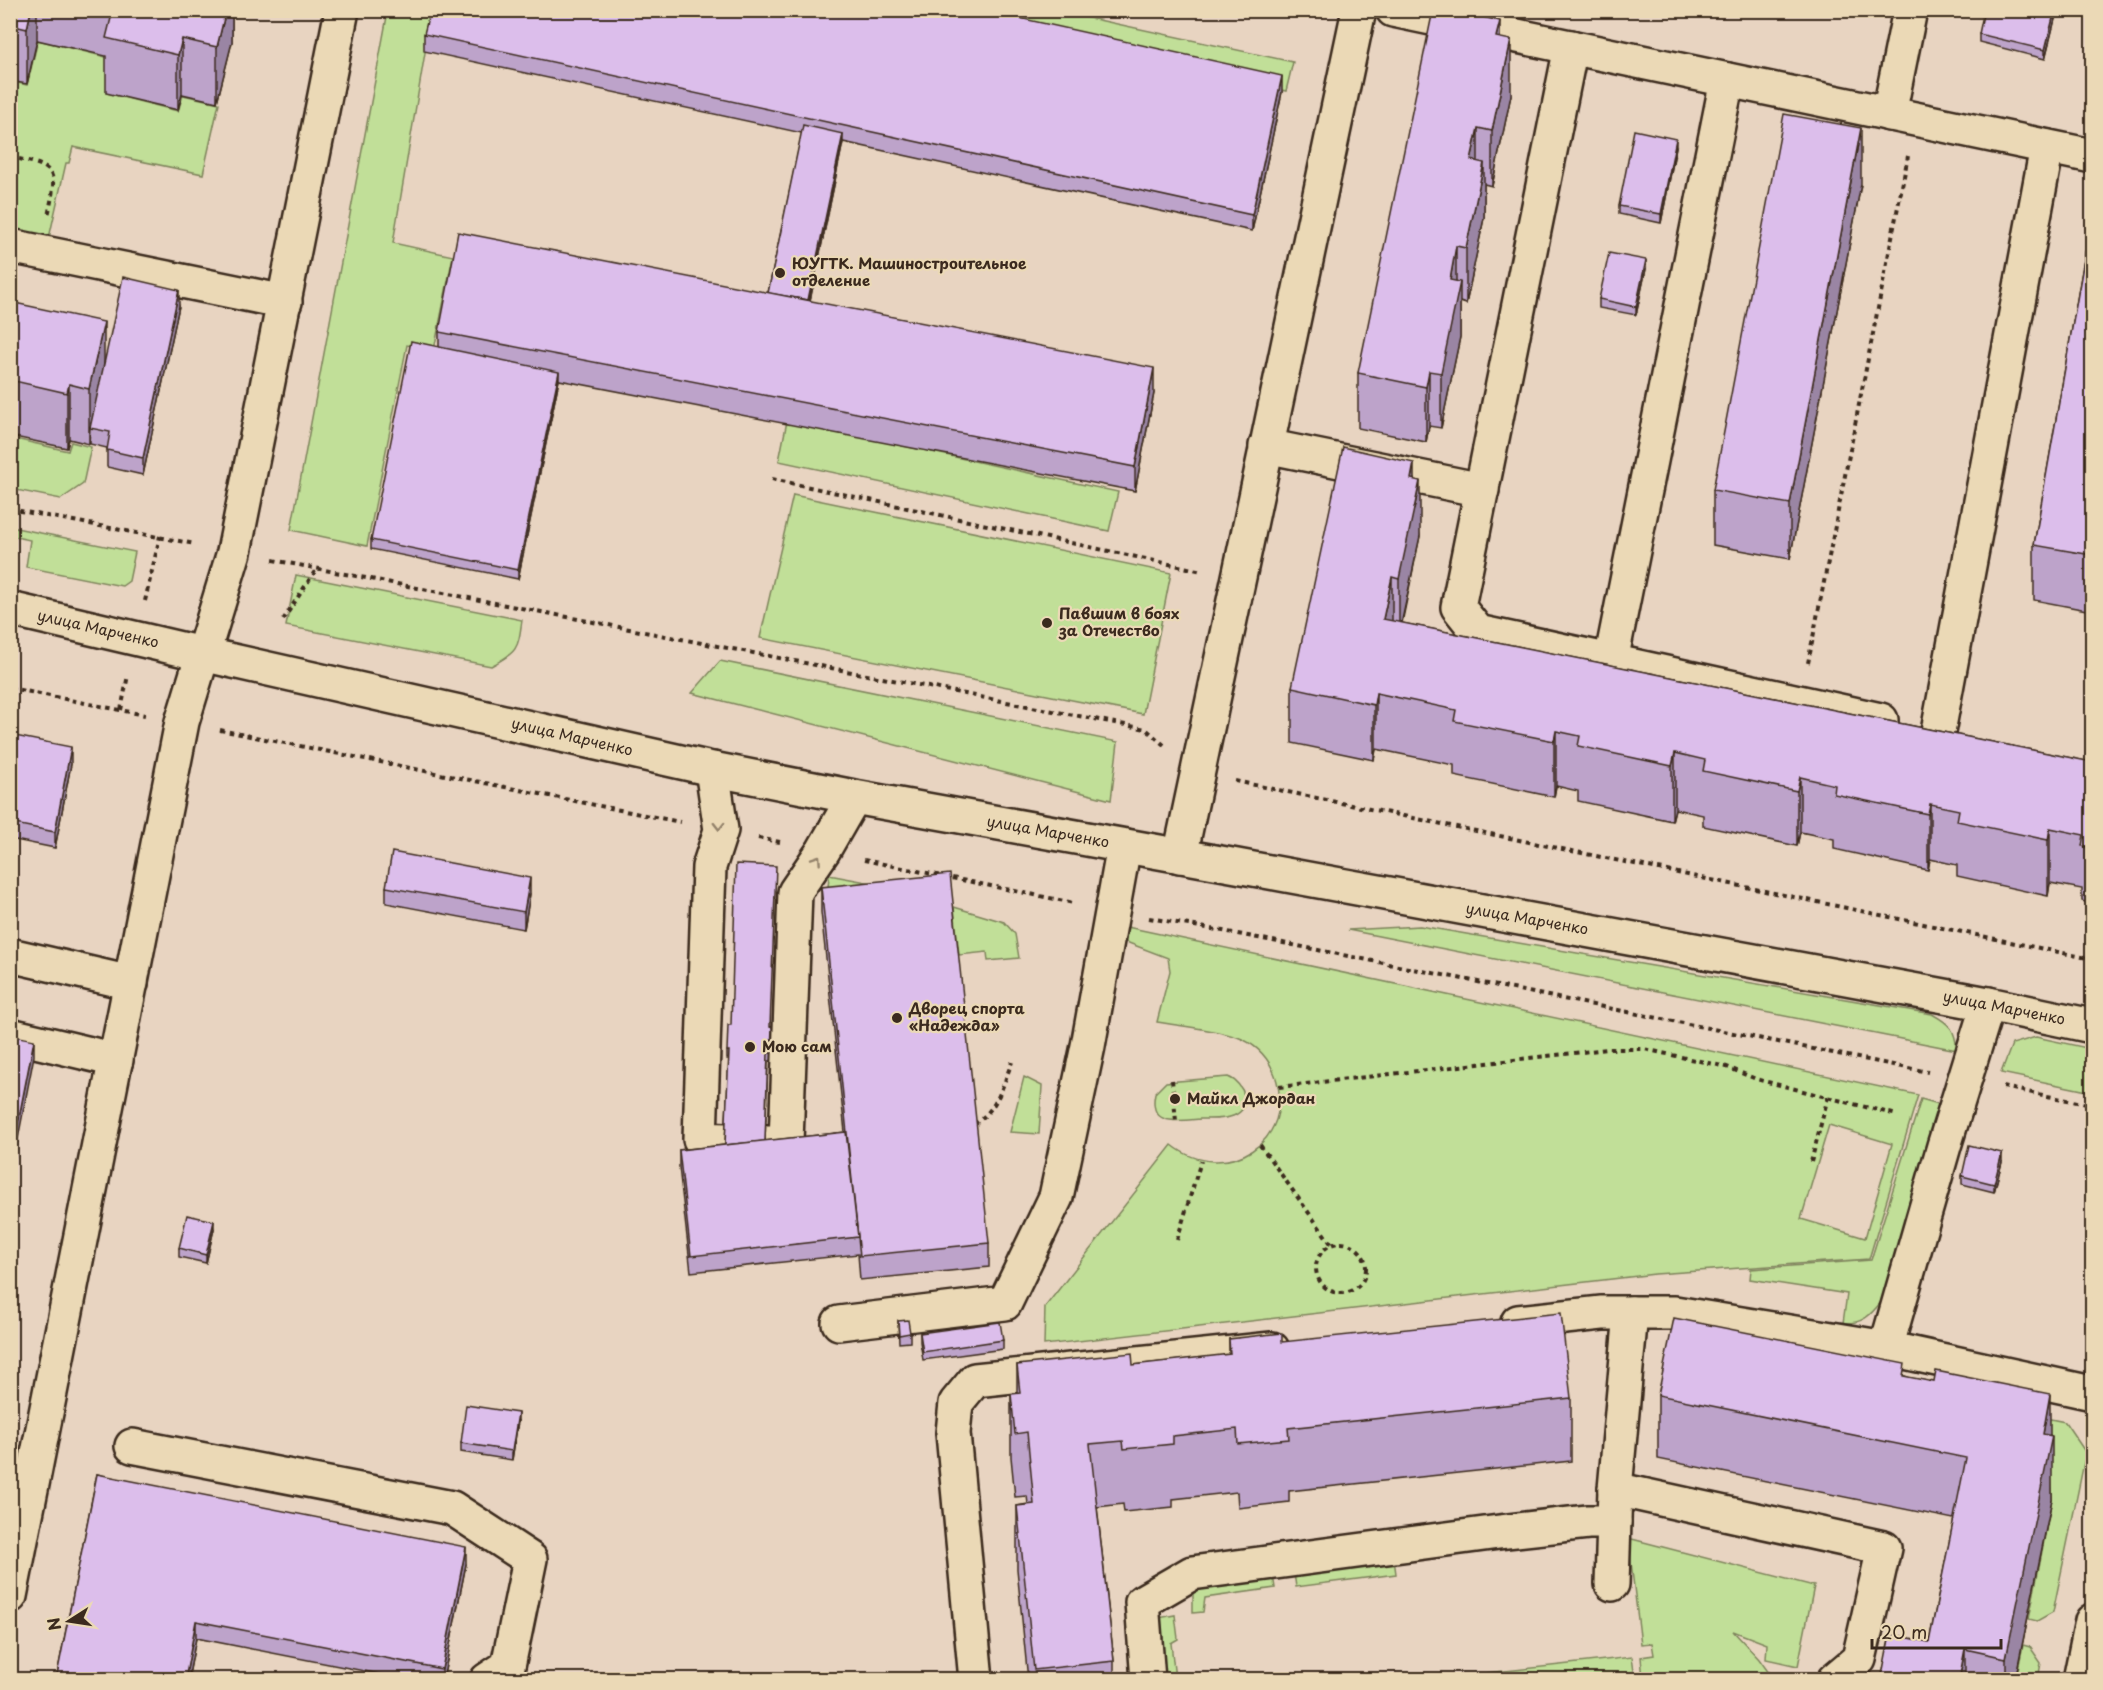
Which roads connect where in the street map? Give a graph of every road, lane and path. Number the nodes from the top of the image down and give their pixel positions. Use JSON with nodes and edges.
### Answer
{"nodes":[{"id":1,"x":342,"y":10,"type":"edge"},
{"id":2,"x":1359,"y":10,"type":"edge"},
{"id":3,"x":1393,"y":10,"type":"edge"},
{"id":4,"x":1910,"y":10,"type":"edge"},
{"id":5,"x":1571,"y":47,"type":"junction"},
{"id":6,"x":1727,"y":80,"type":"junction"},
{"id":7,"x":1902,"y":117,"type":"junction"},
{"id":8,"x":2047,"y":147,"type":"junction"},
{"id":9,"x":2092,"y":156,"type":"edge"},
{"id":10,"x":10,"y":157,"type":"edge"},
{"id":11,"x":43,"y":223,"type":"dead end"},
{"id":12,"x":10,"y":246,"type":"edge"},
{"id":13,"x":285,"y":302,"type":"junction"},
{"id":14,"x":1266,"y":446,"type":"junction"},
{"id":15,"x":772,"y":479,"type":"dead end"},
{"id":16,"x":1482,"y":490,"type":"junction"},
{"id":17,"x":10,"y":509,"type":"edge"},
{"id":18,"x":160,"y":536,"type":"junction"},
{"id":19,"x":234,"y":552,"type":"junction"},
{"id":20,"x":317,"y":568,"type":"junction"},
{"id":21,"x":1238,"y":579,"type":"junction"},
{"id":22,"x":144,"y":604,"type":"dead end"},
{"id":23,"x":10,"y":609,"type":"edge"},
{"id":24,"x":282,"y":620,"type":"dead end"},
{"id":25,"x":202,"y":654,"type":"junction"},
{"id":26,"x":1611,"y":661,"type":"junction"},
{"id":27,"x":129,"y":670,"type":"dead end"},
{"id":28,"x":10,"y":688,"type":"edge"},
{"id":29,"x":1800,"y":702,"type":"junction"},
{"id":30,"x":121,"y":710,"type":"junction"},
{"id":31,"x":182,"y":722,"type":"junction"},
{"id":32,"x":1146,"y":729,"type":"dead end"},
{"id":33,"x":1938,"y":732,"type":"junction"},
{"id":34,"x":1971,"y":740,"type":"edge"},
{"id":35,"x":712,"y":769,"type":"junction"},
{"id":36,"x":1254,"y":786,"type":"dead end"},
{"id":37,"x":854,"y":797,"type":"junction"},
{"id":38,"x":721,"y":830,"type":"junction"},
{"id":39,"x":1124,"y":846,"type":"junction"},
{"id":40,"x":823,"y":851,"type":"junction"},
{"id":41,"x":1180,"y":856,"type":"junction"},
{"id":42,"x":1112,"y":911,"type":"junction"},
{"id":43,"x":10,"y":955,"type":"edge"},
{"id":44,"x":2092,"y":959,"type":"edge"},
{"id":45,"x":131,"y":983,"type":"junction"},
{"id":46,"x":1988,"y":1004,"type":"junction"},
{"id":47,"x":2092,"y":1026,"type":"edge"},
{"id":48,"x":10,"y":1035,"type":"edge"},
{"id":49,"x":116,"y":1060,"type":"junction"},
{"id":50,"x":1012,"y":1062,"type":"dead end"},
{"id":51,"x":1172,"y":1080,"type":"dead end"},
{"id":52,"x":1966,"y":1080,"type":"junction"},
{"id":53,"x":1279,"y":1087,"type":"dead end"},
{"id":54,"x":1828,"y":1097,"type":"junction"},
{"id":55,"x":2092,"y":1105,"type":"edge"},
{"id":56,"x":1897,"y":1114,"type":"dead end"},
{"id":57,"x":718,"y":1119,"type":"dead end"},
{"id":58,"x":773,"y":1120,"type":"dead end"},
{"id":59,"x":1176,"y":1121,"type":"dead end"},
{"id":60,"x":974,"y":1124,"type":"edge"},
{"id":61,"x":1260,"y":1145,"type":"dead end"},
{"id":62,"x":1201,"y":1161,"type":"dead end"},
{"id":63,"x":1811,"y":1162,"type":"dead end"},
{"id":64,"x":1177,"y":1240,"type":"dead end"},
{"id":65,"x":1332,"y":1245,"type":"junction"},
{"id":66,"x":1631,"y":1313,"type":"junction"},
{"id":67,"x":839,"y":1323,"type":"dead end"},
{"id":68,"x":1486,"y":1326,"type":"edge"},
{"id":69,"x":1299,"y":1346,"type":"edge"},
{"id":70,"x":1886,"y":1348,"type":"junction"},
{"id":71,"x":2092,"y":1393,"type":"edge"},
{"id":72,"x":132,"y":1446,"type":"dead end"},
{"id":73,"x":22,"y":1476,"type":"edge"},
{"id":74,"x":1615,"y":1489,"type":"junction"},
{"id":75,"x":1614,"y":1522,"type":"junction"},
{"id":76,"x":1612,"y":1584,"type":"dead end"},
{"id":77,"x":10,"y":1596,"type":"edge"},
{"id":78,"x":2092,"y":1621,"type":"edge"},
{"id":79,"x":487,"y":1680,"type":"edge"},
{"id":80,"x":975,"y":1680,"type":"edge"},
{"id":81,"x":1148,"y":1680,"type":"edge"},
{"id":82,"x":1834,"y":1680,"type":"edge"},
{"id":83,"x":2080,"y":1680,"type":"edge"}],
"edges":[{"from":1,"to":13,"type":"street"},
{"from":2,"to":14,"type":"street"},
{"from":3,"to":5,"type":"street"},
{"from":4,"to":7,"type":"street"},
{"from":5,"to":6,"type":"street"},
{"from":5,"to":16,"type":"street"},
{"from":6,"to":7,"type":"street"},
{"from":6,"to":26,"type":"street"},
{"from":7,"to":8,"type":"street"},
{"from":7,"to":29,"type":"path"},
{"from":8,"to":9,"type":"street"},
{"from":8,"to":33,"type":"street"},
{"from":10,"to":11,"type":"path"},
{"from":12,"to":13,"type":"street"},
{"from":13,"to":19,"type":"street"},
{"from":14,"to":16,"type":"street"},
{"from":14,"to":21,"type":"street"},
{"from":15,"to":21,"type":"path"},
{"from":16,"to":26,"type":"street"},
{"from":17,"to":18,"type":"path"},
{"from":18,"to":19,"type":"path"},
{"from":18,"to":22,"type":"path"},
{"from":19,"to":20,"type":"path"},
{"from":19,"to":25,"type":"street"},
{"from":20,"to":24,"type":"path"},
{"from":20,"to":32,"type":"path"},
{"from":21,"to":41,"type":"street"},
{"from":23,"to":25,"type":"street","name":"улица Марченко"},
{"from":25,"to":31,"type":"street"},
{"from":25,"to":35,"type":"street","name":"улица Марченко"},
{"from":26,"to":29,"type":"street"},
{"from":27,"to":30,"type":"path"},
{"from":28,"to":30,"type":"path"},
{"from":29,"to":33,"type":"street"},
{"from":30,"to":31,"type":"path"},
{"from":31,"to":38,"type":"path"},
{"from":31,"to":45,"type":"street"},
{"from":33,"to":34,"type":"street"},
{"from":35,"to":37,"type":"street","name":"улица Марченко"},
{"from":35,"to":38,"type":"street","one_way":true},
{"from":36,"to":44,"type":"path"},
{"from":37,"to":39,"type":"street","name":"улица Марченко"},
{"from":37,"to":40,"type":"street"},
{"from":38,"to":40,"type":"path"},
{"from":38,"to":57,"type":"street"},
{"from":39,"to":41,"type":"street","name":"улица Марченко"},
{"from":39,"to":42,"type":"street"},
{"from":40,"to":42,"type":"path"},
{"from":58,"to":40,"type":"street","one_way":true},
{"from":41,"to":46,"type":"street","name":"улица Марченко"},
{"from":42,"to":52,"type":"path"},
{"from":42,"to":67,"type":"street"},
{"from":43,"to":45,"type":"street"},
{"from":45,"to":49,"type":"street"},
{"from":46,"to":47,"type":"street","name":"улица Марченко"},
{"from":46,"to":52,"type":"street"},
{"from":48,"to":49,"type":"street"},
{"from":49,"to":73,"type":"street"},
{"from":50,"to":60,"type":"path"},
{"from":51,"to":59,"type":"path"},
{"from":52,"to":55,"type":"path"},
{"from":52,"to":70,"type":"street"},
{"from":53,"to":54,"type":"path"},
{"from":54,"to":56,"type":"path"},
{"from":54,"to":63,"type":"path"},
{"from":61,"to":65,"type":"path"},
{"from":62,"to":64,"type":"path"},
{"from":65,"to":65,"type":"path"},
{"from":66,"to":68,"type":"street"},
{"from":66,"to":70,"type":"street"},
{"from":66,"to":74,"type":"street"},
{"from":69,"to":80,"type":"street"},
{"from":70,"to":71,"type":"street"},
{"from":72,"to":79,"type":"street"},
{"from":73,"to":77,"type":"street"},
{"from":74,"to":75,"type":"street"},
{"from":74,"to":82,"type":"street"},
{"from":75,"to":76,"type":"street"},
{"from":75,"to":81,"type":"street"},
{"from":78,"to":83,"type":"street"}]}
